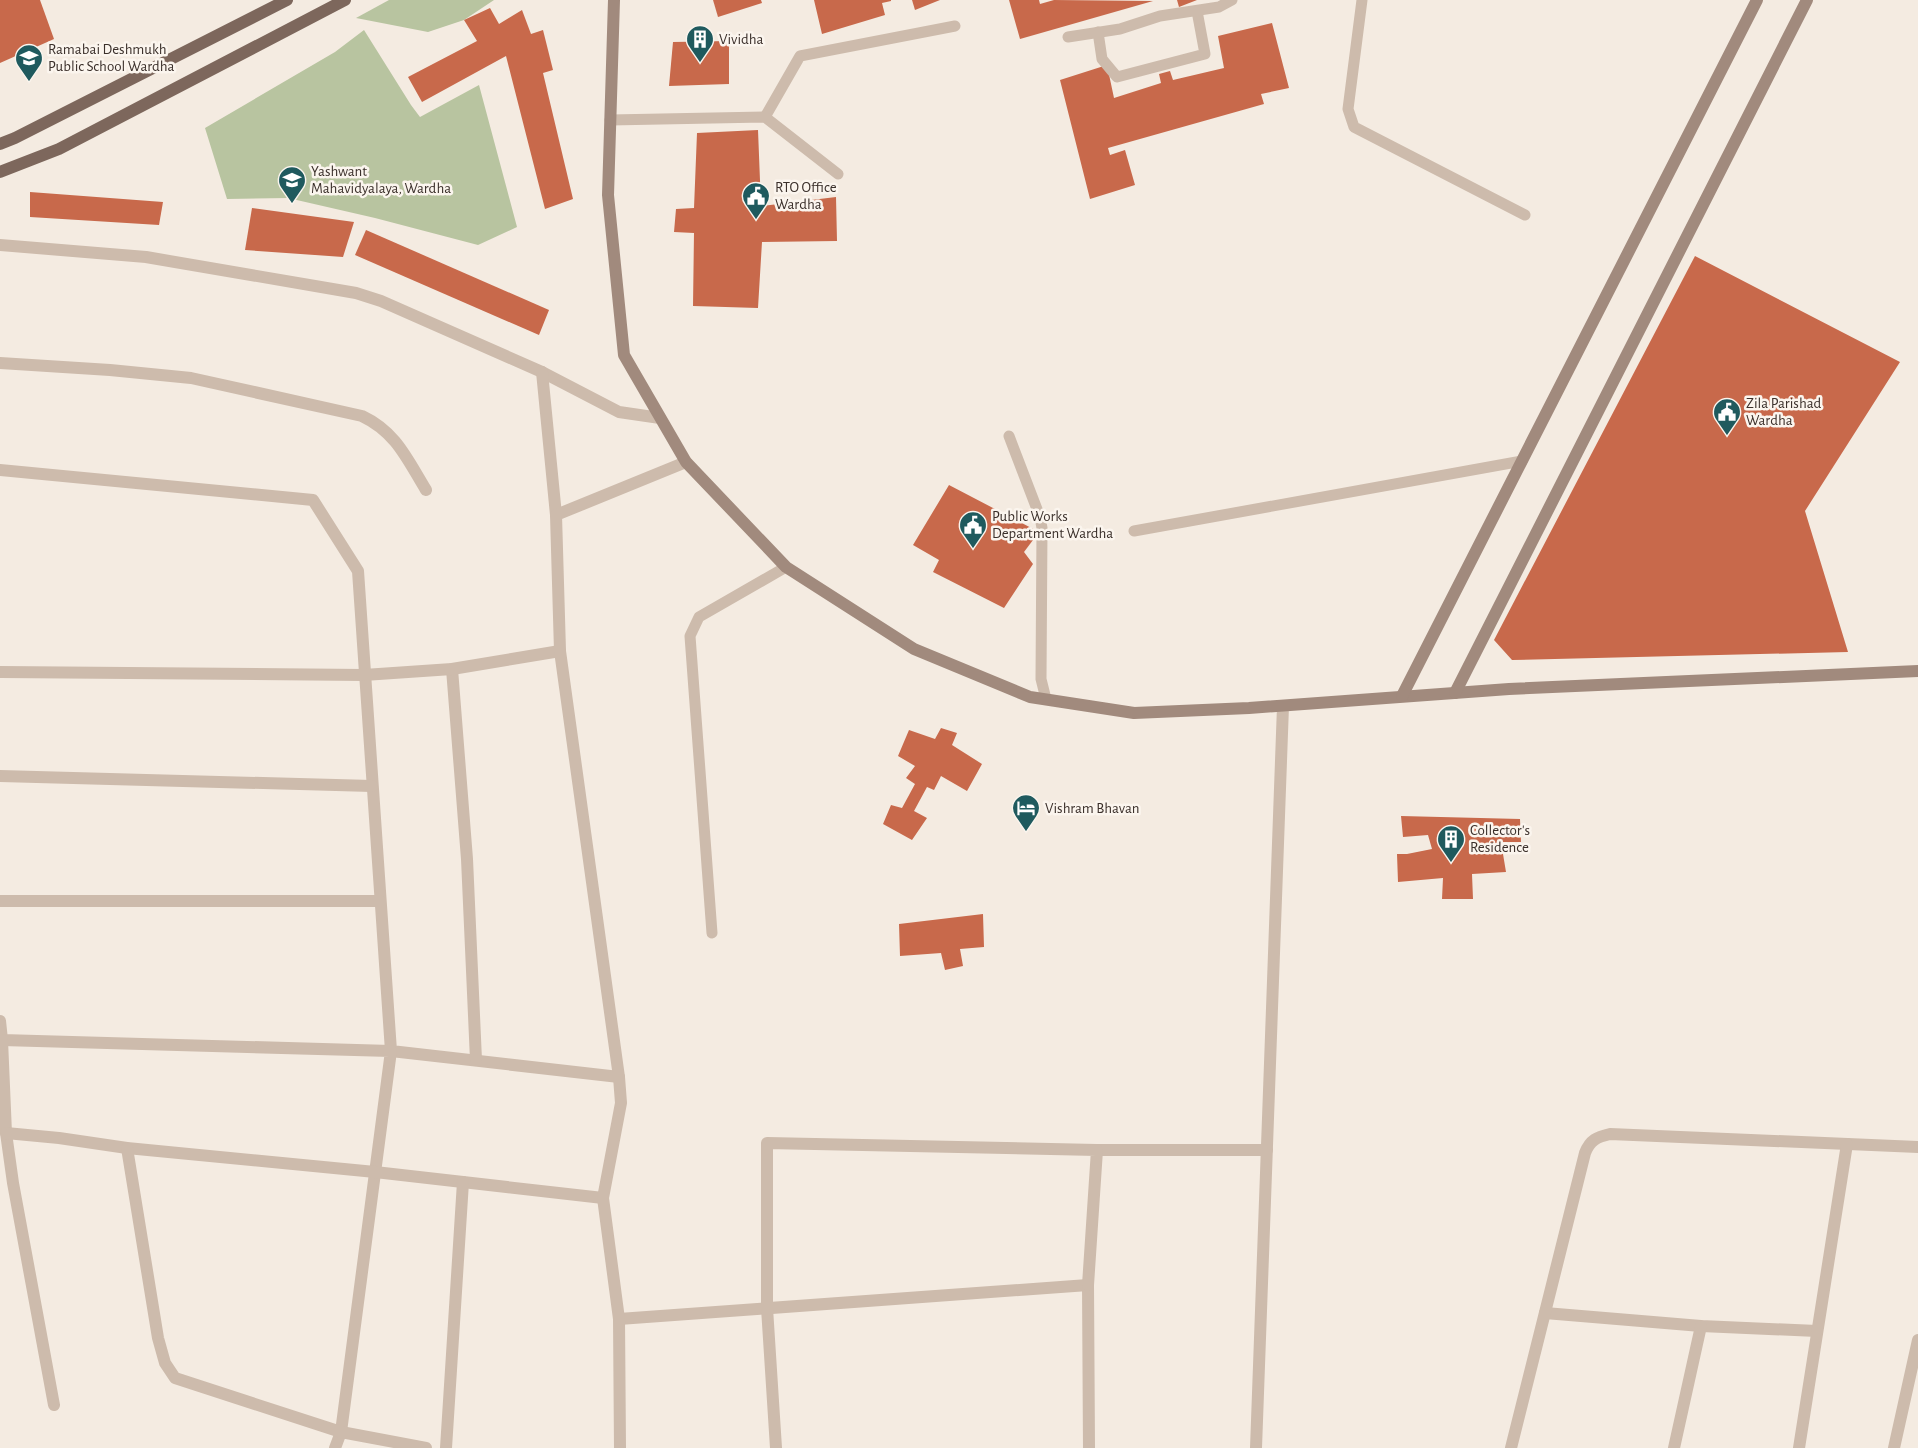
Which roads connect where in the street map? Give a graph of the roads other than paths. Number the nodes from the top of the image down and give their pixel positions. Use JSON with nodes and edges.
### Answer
{"nodes":[{"id":1,"x":287,"y":0,"type":"edge"},
{"id":2,"x":346,"y":0,"type":"edge"},
{"id":3,"x":614,"y":0,"type":"edge"},
{"id":4,"x":1232,"y":0,"type":"edge"},
{"id":5,"x":1362,"y":0,"type":"edge"},
{"id":6,"x":1757,"y":0,"type":"edge"},
{"id":7,"x":1807,"y":0,"type":"edge"},
{"id":8,"x":1197,"y":11,"type":"junction"},
{"id":9,"x":955,"y":26,"type":"dead end"},
{"id":10,"x":1098,"y":32,"type":"junction"},
{"id":11,"x":1068,"y":37,"type":"dead end"},
{"id":12,"x":765,"y":118,"type":"junction"},
{"id":13,"x":610,"y":120,"type":"junction"},
{"id":14,"x":0,"y":144,"type":"edge"},
{"id":15,"x":0,"y":172,"type":"edge"},
{"id":16,"x":838,"y":174,"type":"dead end"},
{"id":17,"x":1525,"y":215,"type":"dead end"},
{"id":18,"x":0,"y":245,"type":"edge"},
{"id":19,"x":0,"y":363,"type":"edge"},
{"id":20,"x":542,"y":372,"type":"junction"},
{"id":21,"x":660,"y":418,"type":"junction"},
{"id":22,"x":1009,"y":436,"type":"dead end"},
{"id":23,"x":1522,"y":461,"type":"junction"},
{"id":24,"x":686,"y":462,"type":"junction"},
{"id":25,"x":0,"y":470,"type":"edge"},
{"id":26,"x":426,"y":490,"type":"dead end"},
{"id":27,"x":556,"y":515,"type":"junction"},
{"id":28,"x":1134,"y":531,"type":"dead end"},
{"id":29,"x":786,"y":567,"type":"junction"},
{"id":30,"x":560,"y":651,"type":"junction"},
{"id":31,"x":452,"y":669,"type":"junction"},
{"id":32,"x":1918,"y":671,"type":"edge"},
{"id":33,"x":0,"y":672,"type":"edge"},
{"id":34,"x":364,"y":675,"type":"junction"},
{"id":35,"x":1455,"y":693,"type":"junction"},
{"id":36,"x":1402,"y":696,"type":"junction"},
{"id":37,"x":1046,"y":699,"type":"junction"},
{"id":38,"x":1283,"y":706,"type":"junction"},
{"id":39,"x":0,"y":776,"type":"edge"},
{"id":40,"x":372,"y":786,"type":"junction"},
{"id":41,"x":0,"y":901,"type":"edge"},
{"id":42,"x":380,"y":901,"type":"junction"},
{"id":43,"x":712,"y":933,"type":"dead end"},
{"id":44,"x":0,"y":1021,"type":"edge"},
{"id":45,"x":1,"y":1040,"type":"edge"},
{"id":46,"x":391,"y":1050,"type":"junction"},
{"id":47,"x":476,"y":1060,"type":"junction"},
{"id":48,"x":619,"y":1077,"type":"junction"},
{"id":49,"x":6,"y":1133,"type":"junction"},
{"id":50,"x":1847,"y":1144,"type":"junction"},
{"id":51,"x":1918,"y":1147,"type":"edge"},
{"id":52,"x":127,"y":1148,"type":"junction"},
{"id":53,"x":1097,"y":1150,"type":"junction"},
{"id":54,"x":1267,"y":1150,"type":"junction"},
{"id":55,"x":375,"y":1172,"type":"junction"},
{"id":56,"x":463,"y":1182,"type":"junction"},
{"id":57,"x":603,"y":1198,"type":"junction"},
{"id":58,"x":1088,"y":1286,"type":"junction"},
{"id":59,"x":768,"y":1308,"type":"junction"},
{"id":60,"x":1545,"y":1313,"type":"junction"},
{"id":61,"x":619,"y":1319,"type":"junction"},
{"id":62,"x":1701,"y":1326,"type":"junction"},
{"id":63,"x":1817,"y":1331,"type":"junction"},
{"id":64,"x":1918,"y":1340,"type":"edge"},
{"id":65,"x":54,"y":1406,"type":"dead end"},
{"id":66,"x":340,"y":1432,"type":"junction"},
{"id":67,"x":335,"y":1448,"type":"edge"},
{"id":68,"x":426,"y":1448,"type":"edge"},
{"id":69,"x":446,"y":1448,"type":"edge"},
{"id":70,"x":620,"y":1448,"type":"edge"},
{"id":71,"x":776,"y":1448,"type":"edge"},
{"id":72,"x":1089,"y":1448,"type":"edge"},
{"id":73,"x":1256,"y":1448,"type":"edge"},
{"id":74,"x":1511,"y":1448,"type":"edge"},
{"id":75,"x":1674,"y":1448,"type":"edge"},
{"id":76,"x":1799,"y":1448,"type":"edge"},
{"id":77,"x":1894,"y":1448,"type":"edge"}],
"edges":[{"from":1,"to":14,"type":"main road"},
{"from":2,"to":15,"type":"main road"},
{"from":3,"to":13,"type":"main road"},
{"from":4,"to":8,"type":"lane"},
{"from":5,"to":17,"type":"lane"},
{"from":6,"to":23,"type":"main road"},
{"from":7,"to":35,"type":"main road"},
{"from":8,"to":10,"type":"lane"},
{"from":8,"to":10,"type":"lane"},
{"from":9,"to":12,"type":"lane"},
{"from":10,"to":11,"type":"lane"},
{"from":12,"to":13,"type":"lane"},
{"from":12,"to":16,"type":"lane"},
{"from":13,"to":21,"type":"main road"},
{"from":18,"to":20,"type":"street"},
{"from":19,"to":26,"type":"street"},
{"from":20,"to":21,"type":"street"},
{"from":20,"to":27,"type":"street"},
{"from":21,"to":24,"type":"main road"},
{"from":22,"to":37,"type":"lane"},
{"from":23,"to":28,"type":"lane"},
{"from":23,"to":36,"type":"main road"},
{"from":24,"to":27,"type":"street"},
{"from":24,"to":29,"type":"main road"},
{"from":25,"to":34,"type":"street"},
{"from":27,"to":30,"type":"street"},
{"from":29,"to":37,"type":"main road"},
{"from":29,"to":43,"type":"lane"},
{"from":30,"to":31,"type":"street"},
{"from":30,"to":48,"type":"street"},
{"from":31,"to":34,"type":"street"},
{"from":31,"to":47,"type":"street"},
{"from":32,"to":35,"type":"main road"},
{"from":33,"to":34,"type":"street"},
{"from":34,"to":40,"type":"street"},
{"from":35,"to":36,"type":"main road"},
{"from":36,"to":38,"type":"main road"},
{"from":37,"to":38,"type":"main road"},
{"from":38,"to":54,"type":"street"},
{"from":39,"to":40,"type":"street"},
{"from":40,"to":42,"type":"street"},
{"from":41,"to":42,"type":"street"},
{"from":42,"to":46,"type":"street"},
{"from":44,"to":45,"type":"street"},
{"from":45,"to":46,"type":"street"},
{"from":45,"to":49,"type":"street"},
{"from":46,"to":47,"type":"street"},
{"from":46,"to":55,"type":"street"},
{"from":47,"to":48,"type":"street"},
{"from":48,"to":57,"type":"street"},
{"from":49,"to":52,"type":"street"},
{"from":49,"to":65,"type":"street"},
{"from":50,"to":51,"type":"street"},
{"from":50,"to":60,"type":"street"},
{"from":50,"to":63,"type":"street"},
{"from":52,"to":55,"type":"street"},
{"from":52,"to":66,"type":"street"},
{"from":53,"to":54,"type":"street"},
{"from":53,"to":58,"type":"street"},
{"from":53,"to":59,"type":"street"},
{"from":54,"to":73,"type":"street"},
{"from":55,"to":56,"type":"street"},
{"from":55,"to":66,"type":"street"},
{"from":56,"to":57,"type":"street"},
{"from":56,"to":69,"type":"street"},
{"from":57,"to":61,"type":"street"},
{"from":58,"to":59,"type":"street"},
{"from":58,"to":72,"type":"street"},
{"from":59,"to":61,"type":"street"},
{"from":59,"to":71,"type":"street"},
{"from":60,"to":62,"type":"street"},
{"from":60,"to":74,"type":"street"},
{"from":61,"to":70,"type":"street"},
{"from":62,"to":63,"type":"street"},
{"from":62,"to":75,"type":"street"},
{"from":63,"to":76,"type":"street"},
{"from":64,"to":77,"type":"street"},
{"from":66,"to":67,"type":"street"},
{"from":66,"to":68,"type":"street"}]}
